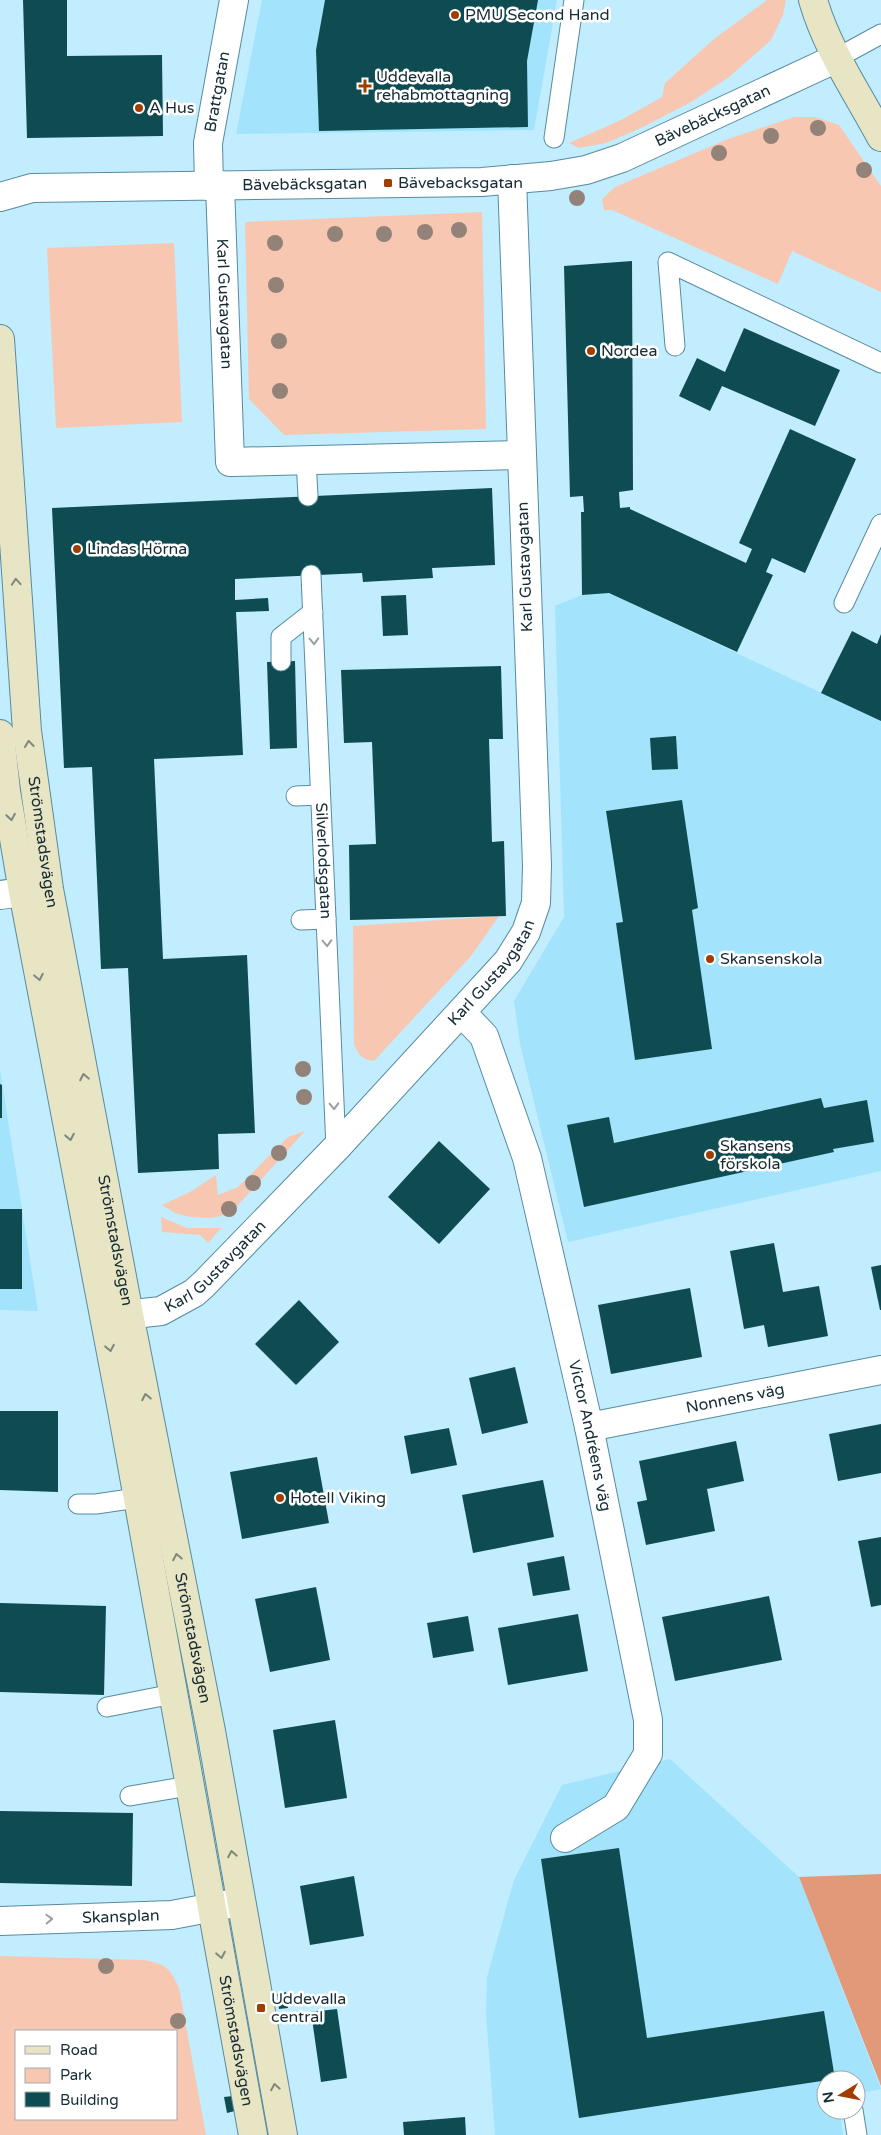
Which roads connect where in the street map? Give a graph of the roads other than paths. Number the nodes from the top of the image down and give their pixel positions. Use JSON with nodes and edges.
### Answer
{"nodes":[{"id":1,"x":234,"y":0,"type":"edge"},
{"id":2,"x":574,"y":0,"type":"edge"},
{"id":3,"x":813,"y":0,"type":"edge"},
{"id":4,"x":881,"y":34,"type":"edge"},
{"id":5,"x":837,"y":58,"type":"junction"},
{"id":6,"x":881,"y":136,"type":"edge"},
{"id":7,"x":554,"y":138,"type":"dead end"},
{"id":8,"x":512,"y":179,"type":"junction"},
{"id":9,"x":215,"y":185,"type":"junction"},
{"id":10,"x":0,"y":198,"type":"edge"},
{"id":11,"x":0,"y":339,"type":"edge"},
{"id":12,"x":675,"y":346,"type":"dead end"},
{"id":13,"x":881,"y":363,"type":"edge"},
{"id":14,"x":521,"y":455,"type":"junction"},
{"id":15,"x":306,"y":460,"type":"junction"},
{"id":16,"x":308,"y":496,"type":"dead end"},
{"id":17,"x":881,"y":524,"type":"edge"},
{"id":18,"x":311,"y":575,"type":"dead end"},
{"id":19,"x":844,"y":603,"type":"dead end"},
{"id":20,"x":313,"y":612,"type":"junction"},
{"id":21,"x":281,"y":662,"type":"dead end"},
{"id":22,"x":0,"y":734,"type":"edge"},
{"id":23,"x":320,"y":795,"type":"junction"},
{"id":24,"x":296,"y":796,"type":"dead end"},
{"id":25,"x":24,"y":892,"type":"edge"},
{"id":26,"x":326,"y":919,"type":"junction"},
{"id":27,"x":302,"y":920,"type":"dead end"},
{"id":28,"x":462,"y":1013,"type":"junction"},
{"id":29,"x":336,"y":1148,"type":"junction"},
{"id":30,"x":116,"y":1316,"type":"junction"},
{"id":31,"x":881,"y":1370,"type":"edge"},
{"id":32,"x":589,"y":1427,"type":"junction"},
{"id":33,"x":137,"y":1498,"type":"junction"},
{"id":34,"x":78,"y":1504,"type":"dead end"},
{"id":35,"x":173,"y":1694,"type":"junction"},
{"id":36,"x":107,"y":1707,"type":"dead end"},
{"id":37,"x":189,"y":1786,"type":"junction"},
{"id":38,"x":130,"y":1796,"type":"dead end"},
{"id":39,"x":565,"y":1838,"type":"dead end"},
{"id":40,"x":240,"y":1902,"type":"junction"},
{"id":41,"x":211,"y":1908,"type":"junction"},
{"id":42,"x":0,"y":1921,"type":"edge"},
{"id":43,"x":855,"y":2120,"type":"edge"},
{"id":44,"x":253,"y":2135,"type":"edge"},
{"id":45,"x":283,"y":2135,"type":"edge"},
{"id":46,"x":857,"y":2135,"type":"edge"}],
"edges":[{"from":1,"to":9,"type":"street","name":"Brattgatan"},
{"from":2,"to":7,"type":"lane"},
{"from":3,"to":5,"type":"main road"},
{"from":4,"to":5,"type":"lane","name":"Bävebäcksgatan"},
{"from":5,"to":6,"type":"main road"},
{"from":5,"to":8,"type":"street","name":"Bävebäcksgatan"},
{"from":8,"to":9,"type":"street","name":"Bävebäcksgatan"},
{"from":8,"to":14,"type":"street","name":"Karl Gustavgatan"},
{"from":9,"to":10,"type":"street","name":"Bävebäcksgatan"},
{"from":9,"to":15,"type":"street","name":"Karl Gustavgatan"},
{"from":25,"to":11,"type":"main road","name":"Strömstadsvägen","one_way":true},
{"from":12,"to":13,"type":"lane"},
{"from":14,"to":15,"type":"street","name":"Karl Gustavgatan"},
{"from":14,"to":28,"type":"street","name":"Karl Gustavgatan"},
{"from":15,"to":16,"type":"lane"},
{"from":17,"to":19,"type":"lane"},
{"from":18,"to":20,"type":"lane","name":"Silverlodsgatan"},
{"from":20,"to":21,"type":"lane"},
{"from":20,"to":23,"type":"lane","name":"Silverlodsgatan","one_way":true},
{"from":22,"to":25,"type":"main road","name":"Strömstadsvägen","one_way":true},
{"from":23,"to":24,"type":"lane"},
{"from":23,"to":26,"type":"lane","name":"Silverlodsgatan"},
{"from":25,"to":30,"type":"main road","name":"Strömstadsvägen"},
{"from":26,"to":27,"type":"lane"},
{"from":26,"to":29,"type":"lane","name":"Silverlodsgatan","one_way":true},
{"from":28,"to":29,"type":"street","name":"Karl Gustavgatan"},
{"from":28,"to":32,"type":"street","name":"Victor Andréens väg"},
{"from":29,"to":30,"type":"street","name":"Karl Gustavgatan"},
{"from":30,"to":33,"type":"main road","name":"Strömstadsvägen","one_way":true},
{"from":40,"to":30,"type":"main road","name":"Strömstadsvägen","one_way":true},
{"from":31,"to":32,"type":"street","name":"Nonnens väg"},
{"from":32,"to":39,"type":"street","name":"Victor Andréens väg"},
{"from":33,"to":34,"type":"lane"},
{"from":33,"to":35,"type":"main road","name":"Strömstadsvägen"},
{"from":35,"to":36,"type":"lane"},
{"from":35,"to":37,"type":"main road","name":"Strömstadsvägen"},
{"from":37,"to":38,"type":"lane"},
{"from":37,"to":41,"type":"main road","name":"Strömstadsvägen"},
{"from":40,"to":41,"type":"street","name":"Skansplan"},
{"from":45,"to":40,"type":"main road","name":"Strömstadsvägen","one_way":true},
{"from":42,"to":41,"type":"street","name":"Skansplan","one_way":true},
{"from":41,"to":44,"type":"main road","name":"Strömstadsvägen","one_way":true},
{"from":43,"to":46,"type":"lane"}]}
